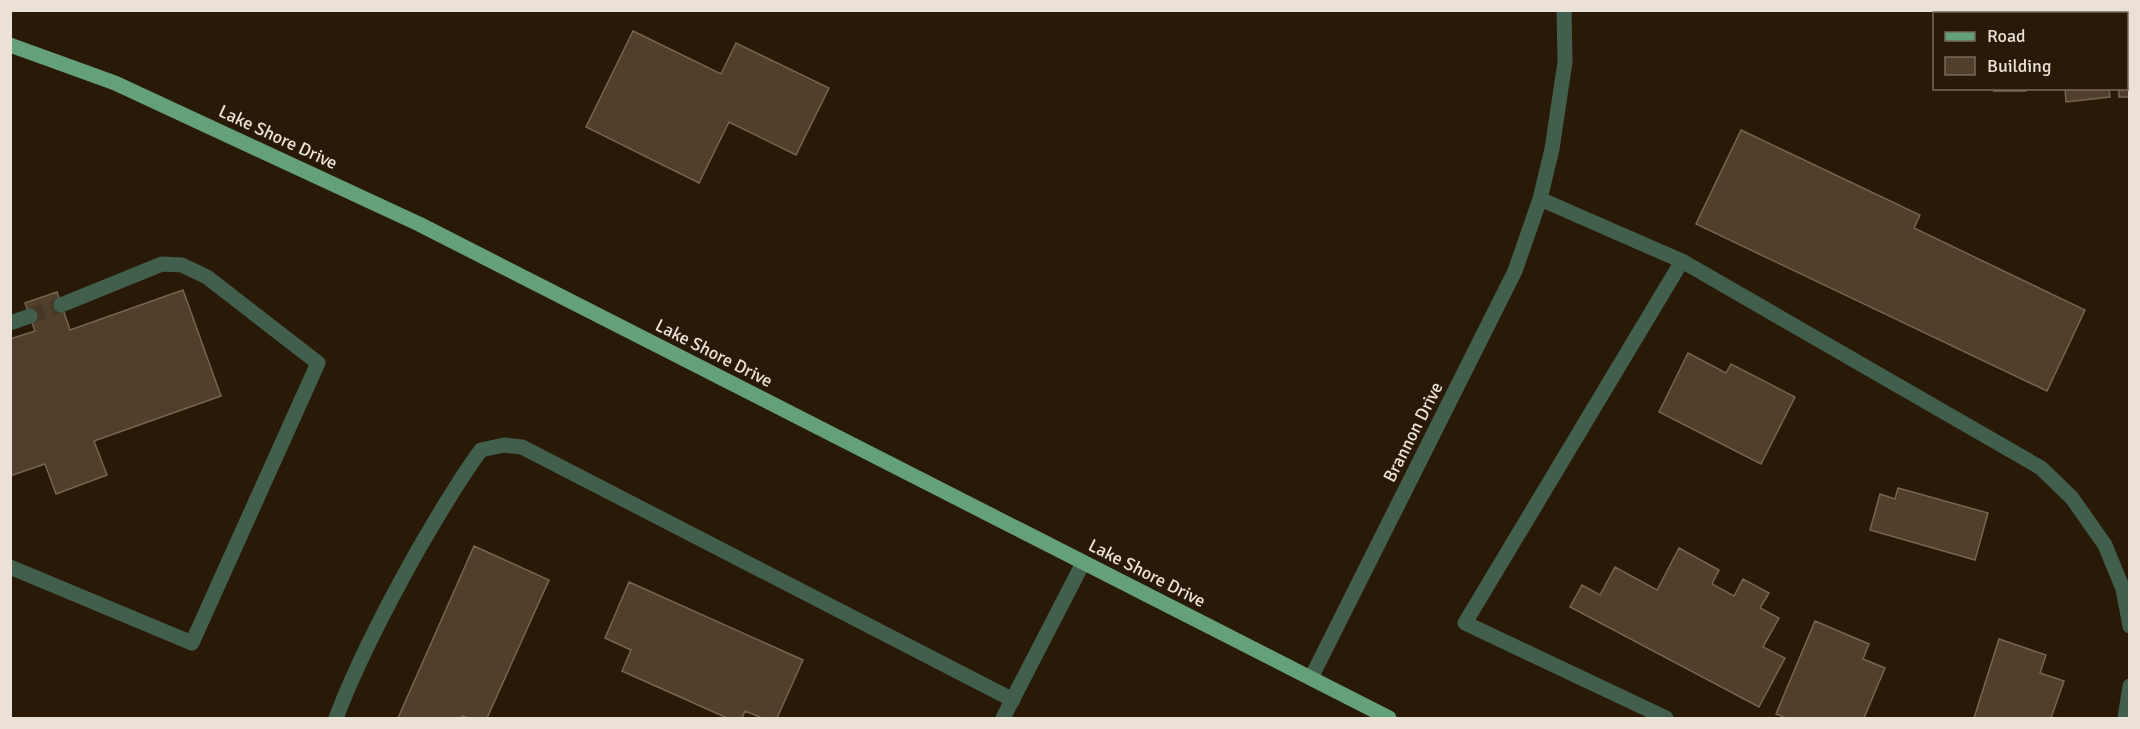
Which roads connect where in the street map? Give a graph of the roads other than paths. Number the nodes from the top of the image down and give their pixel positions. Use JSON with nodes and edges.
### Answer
{"nodes":[{"id":1,"x":1564,"y":10,"type":"edge"},
{"id":2,"x":10,"y":45,"type":"edge"},
{"id":3,"x":1540,"y":199,"type":"junction"},
{"id":4,"x":1682,"y":261,"type":"junction"},
{"id":5,"x":61,"y":304,"type":"tunnel mouth"},
{"id":6,"x":30,"y":316,"type":"tunnel mouth"},
{"id":7,"x":10,"y":323,"type":"edge"},
{"id":8,"x":1083,"y":563,"type":"junction"},
{"id":9,"x":10,"y":567,"type":"edge"},
{"id":10,"x":2130,"y":626,"type":"edge"},
{"id":11,"x":1311,"y":678,"type":"junction"},
{"id":12,"x":2130,"y":686,"type":"edge"},
{"id":13,"x":1013,"y":700,"type":"junction"},
{"id":14,"x":336,"y":718,"type":"edge"},
{"id":15,"x":1004,"y":718,"type":"edge"},
{"id":16,"x":1389,"y":718,"type":"edge"},
{"id":17,"x":1666,"y":718,"type":"edge"},
{"id":18,"x":2125,"y":718,"type":"edge"}],
"edges":[{"from":1,"to":3,"type":"street","name":"Brannon Drive"},
{"from":2,"to":8,"type":"main road","name":"Lake Shore Drive"},
{"from":3,"to":4,"type":"street"},
{"from":3,"to":11,"type":"street","name":"Brannon Drive"},
{"from":4,"to":10,"type":"street"},
{"from":4,"to":17,"type":"street"},
{"from":5,"to":9,"type":"street"},
{"from":6,"to":7,"type":"street"},
{"from":8,"to":11,"type":"main road","name":"Lake Shore Drive"},
{"from":8,"to":13,"type":"street"},
{"from":11,"to":16,"type":"main road","name":"Lake Shore Drive"},
{"from":12,"to":18,"type":"street"},
{"from":13,"to":14,"type":"street"},
{"from":13,"to":15,"type":"street"}]}
